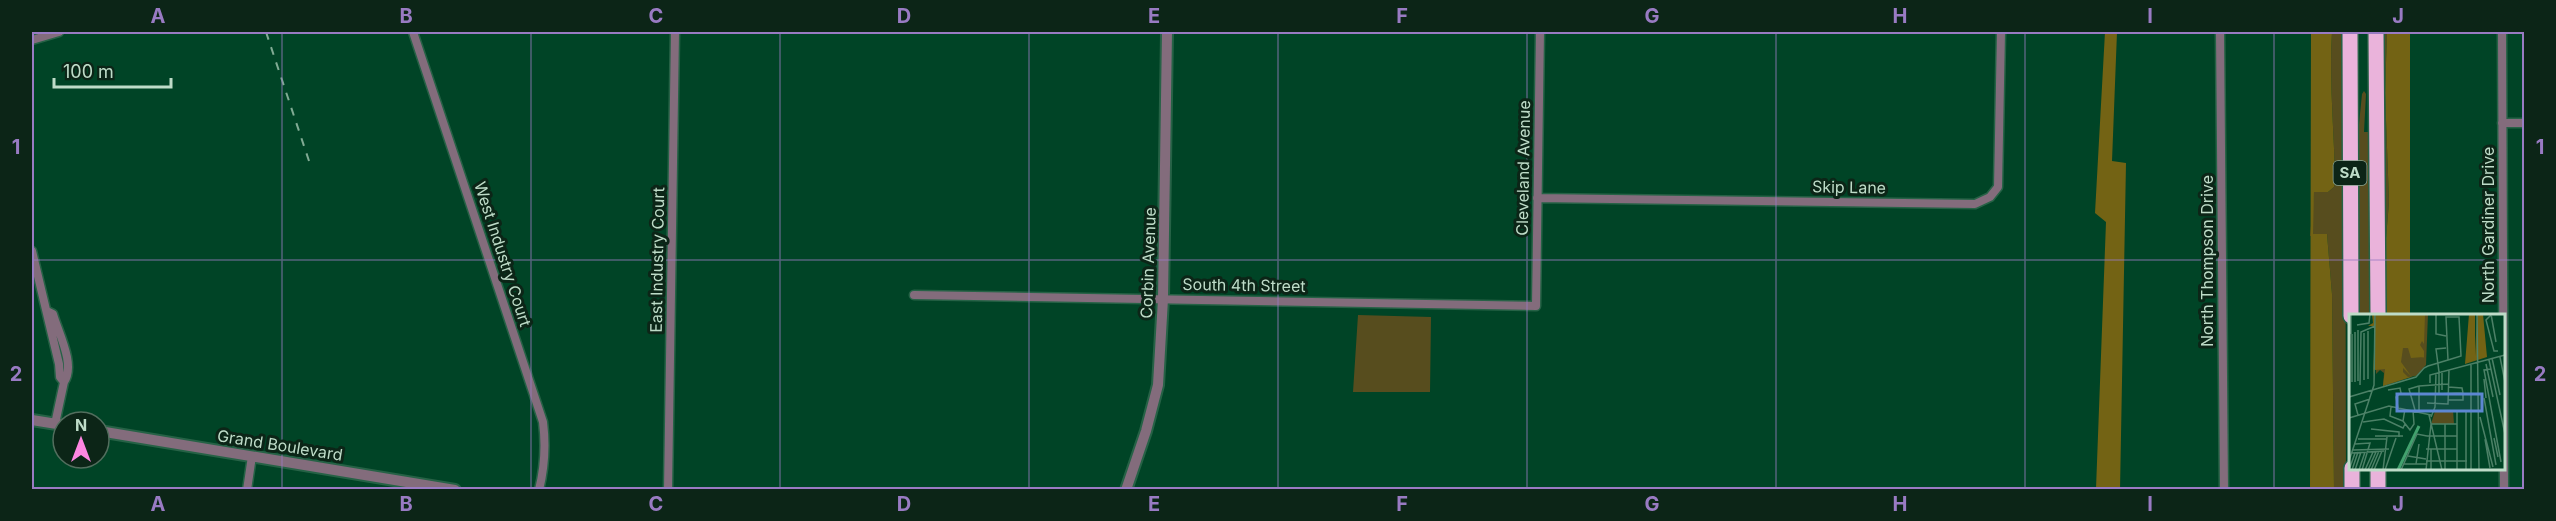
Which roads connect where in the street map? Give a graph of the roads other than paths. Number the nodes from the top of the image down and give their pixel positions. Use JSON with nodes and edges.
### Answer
{"nodes":[{"id":1,"x":58,"y":32,"type":"edge"},
{"id":2,"x":414,"y":32,"type":"edge"},
{"id":3,"x":675,"y":32,"type":"edge"},
{"id":4,"x":1167,"y":32,"type":"edge"},
{"id":5,"x":1540,"y":32,"type":"edge"},
{"id":6,"x":2001,"y":32,"type":"edge"},
{"id":7,"x":2220,"y":32,"type":"edge"},
{"id":8,"x":2350,"y":32,"type":"edge"},
{"id":9,"x":2376,"y":32,"type":"edge"},
{"id":10,"x":2502,"y":32,"type":"edge"},
{"id":11,"x":32,"y":40,"type":"edge"},
{"id":12,"x":2502,"y":123,"type":"junction"},
{"id":13,"x":2524,"y":123,"type":"edge"},
{"id":14,"x":1537,"y":198,"type":"junction"},
{"id":15,"x":32,"y":253,"type":"edge"},
{"id":16,"x":914,"y":295,"type":"dead end"},
{"id":17,"x":1163,"y":299,"type":"junction"},
{"id":18,"x":1536,"y":306,"type":"joint"},
{"id":19,"x":2351,"y":314,"type":"edge"},
{"id":20,"x":2378,"y":314,"type":"edge"},
{"id":21,"x":2503,"y":314,"type":"edge"},
{"id":22,"x":61,"y":410,"type":"edge"},
{"id":23,"x":32,"y":420,"type":"edge"},
{"id":24,"x":51,"y":424,"type":"edge"},
{"id":25,"x":111,"y":433,"type":"edge"},
{"id":26,"x":252,"y":456,"type":"junction"},
{"id":27,"x":2352,"y":470,"type":"edge"},
{"id":28,"x":2378,"y":470,"type":"edge"},
{"id":29,"x":2504,"y":470,"type":"edge"},
{"id":30,"x":247,"y":489,"type":"edge"},
{"id":31,"x":455,"y":489,"type":"edge"},
{"id":32,"x":539,"y":489,"type":"edge"},
{"id":33,"x":668,"y":489,"type":"edge"},
{"id":34,"x":1126,"y":489,"type":"edge"},
{"id":35,"x":2224,"y":489,"type":"edge"},
{"id":36,"x":2352,"y":489,"type":"edge"},
{"id":37,"x":2378,"y":489,"type":"edge"},
{"id":38,"x":2504,"y":489,"type":"edge"}],
"edges":[{"from":1,"to":11,"type":"street"},
{"from":2,"to":32,"type":"street","name":"West Industry Court"},
{"from":3,"to":33,"type":"street","name":"East Industry Court"},
{"from":4,"to":17,"type":"street","name":"Corbin Avenue"},
{"from":5,"to":14,"type":"street","name":"Cleveland Avenue"},
{"from":6,"to":14,"type":"street","name":"Skip Lane"},
{"from":7,"to":35,"type":"street","name":"North Thompson Drive"},
{"from":8,"to":19,"type":"highway","number":"SA"},
{"from":9,"to":20,"type":"highway","number":"SA"},
{"from":10,"to":12,"type":"street","name":"North Gardiner Drive"},
{"from":12,"to":13,"type":"street"},
{"from":12,"to":21,"type":"street","name":"North Gardiner Drive"},
{"from":14,"to":18,"type":"street","name":"Cleveland Avenue"},
{"from":15,"to":22,"type":"street"},
{"from":16,"to":17,"type":"street","name":"South 4th Street"},
{"from":17,"to":18,"type":"street","name":"South 4th Street"},
{"from":17,"to":34,"type":"street","name":"Corbin Avenue"},
{"from":23,"to":24,"type":"street"},
{"from":25,"to":26,"type":"street","name":"Grand Boulevard"},
{"from":26,"to":30,"type":"street"},
{"from":26,"to":31,"type":"street","name":"Grand Boulevard"},
{"from":27,"to":36,"type":"highway"},
{"from":28,"to":37,"type":"highway"},
{"from":29,"to":38,"type":"street","name":"North Gardiner Drive"}]}
